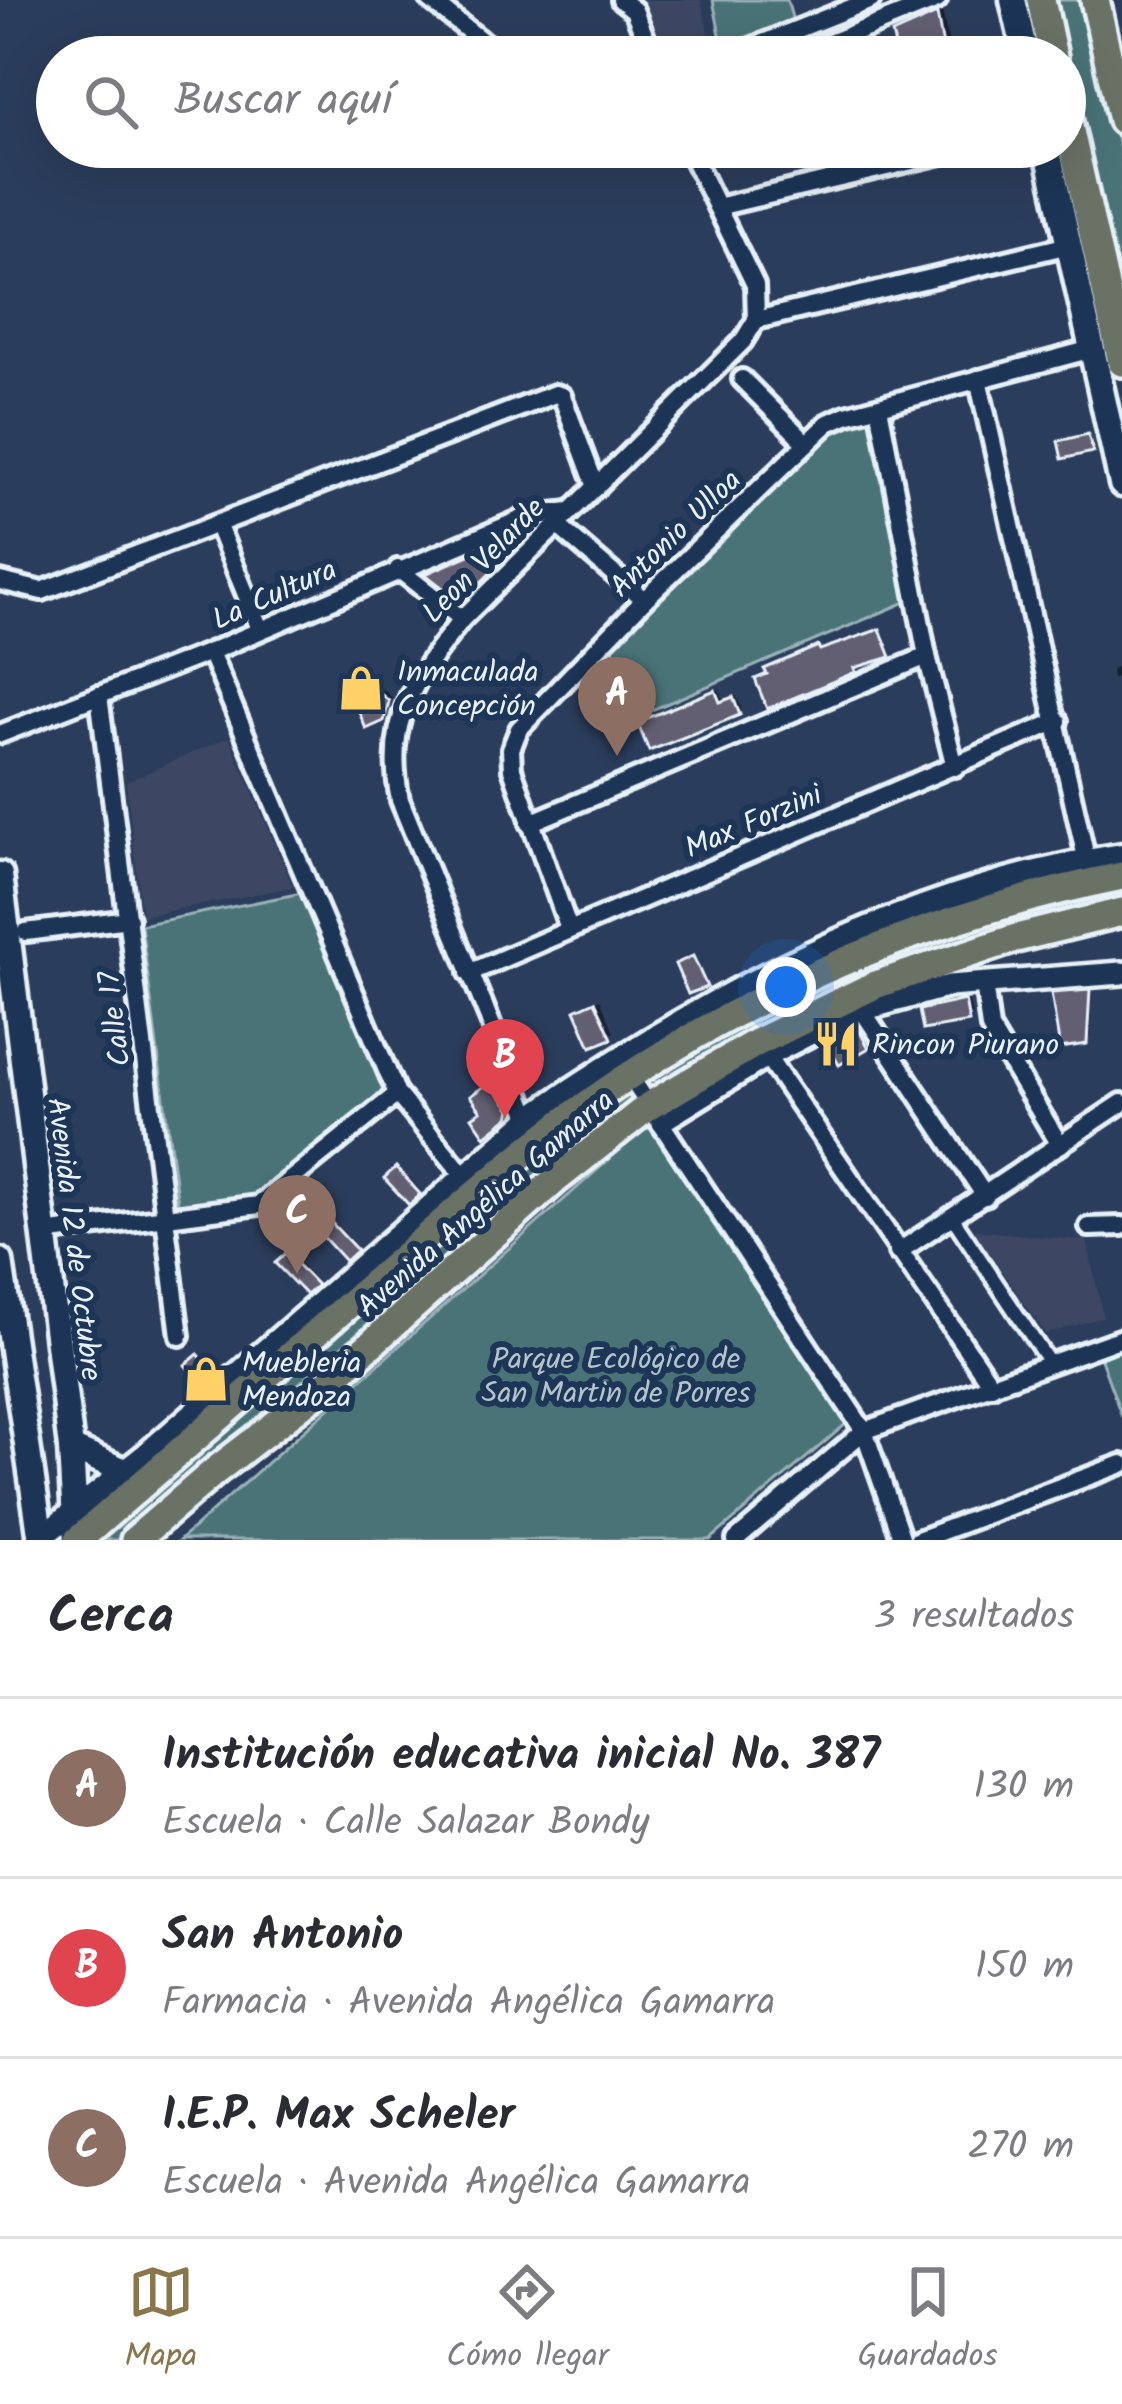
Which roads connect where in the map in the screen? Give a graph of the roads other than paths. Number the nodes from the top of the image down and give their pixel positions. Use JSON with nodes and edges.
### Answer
{"nodes":[{"id":1,"x":430,"y":0,"type":"edge"},
{"id":2,"x":621,"y":0,"type":"edge"},
{"id":3,"x":871,"y":0,"type":"edge"},
{"id":4,"x":937,"y":0,"type":"edge"},
{"id":5,"x":1012,"y":0,"type":"edge"},
{"id":6,"x":1041,"y":0,"type":"edge"},
{"id":7,"x":1095,"y":0,"type":"edge"},
{"id":8,"x":475,"y":36,"type":"edge"},
{"id":9,"x":645,"y":36,"type":"edge"},
{"id":10,"x":781,"y":36,"type":"edge"},
{"id":11,"x":847,"y":36,"type":"edge"},
{"id":12,"x":1021,"y":36,"type":"edge"},
{"id":13,"x":1049,"y":36,"type":"edge"},
{"id":14,"x":1122,"y":120,"type":"edge"},
{"id":15,"x":698,"y":168,"type":"edge"},
{"id":16,"x":882,"y":168,"type":"edge"},
{"id":17,"x":1052,"y":168,"type":"edge"},
{"id":18,"x":1078,"y":168,"type":"edge"},
{"id":19,"x":717,"y":207,"type":"junction"},
{"id":20,"x":1069,"y":244,"type":"junction"},
{"id":21,"x":756,"y":320,"type":"junction"},
{"id":22,"x":1092,"y":349,"type":"junction"},
{"id":23,"x":1122,"y":362,"type":"edge"},
{"id":24,"x":742,"y":379,"type":"dead end"},
{"id":25,"x":978,"y":379,"type":"junction"},
{"id":26,"x":879,"y":407,"type":"junction"},
{"id":27,"x":806,"y":443,"type":"junction"},
{"id":28,"x":1122,"y":484,"type":"edge"},
{"id":29,"x":596,"y":487,"type":"junction"},
{"id":30,"x":571,"y":511,"type":"junction"},
{"id":31,"x":556,"y":525,"type":"junction"},
{"id":32,"x":218,"y":526,"type":"junction"},
{"id":33,"x":398,"y":569,"type":"junction"},
{"id":34,"x":0,"y":581,"type":"edge"},
{"id":35,"x":644,"y":600,"type":"junction"},
{"id":36,"x":462,"y":619,"type":"junction"},
{"id":37,"x":260,"y":629,"type":"junction"},
{"id":38,"x":210,"y":652,"type":"junction"},
{"id":39,"x":927,"y":656,"type":"junction"},
{"id":40,"x":99,"y":695,"type":"junction"},
{"id":41,"x":1058,"y":722,"type":"junction"},
{"id":42,"x":0,"y":734,"type":"edge"},
{"id":43,"x":955,"y":767,"type":"junction"},
{"id":44,"x":530,"y":824,"type":"junction"},
{"id":45,"x":1122,"y":856,"type":"edge"},
{"id":46,"x":1087,"y":862,"type":"junction"},
{"id":47,"x":0,"y":875,"type":"edge"},
{"id":48,"x":1122,"y":876,"type":"edge"},
{"id":49,"x":1122,"y":912,"type":"edge"},
{"id":50,"x":129,"y":919,"type":"junction"},
{"id":51,"x":569,"y":929,"type":"junction"},
{"id":52,"x":26,"y":932,"type":"dead end"},
{"id":53,"x":469,"y":973,"type":"junction"},
{"id":54,"x":1122,"y":974,"type":"edge"},
{"id":55,"x":925,"y":979,"type":"junction"},
{"id":56,"x":984,"y":983,"type":"junction"},
{"id":57,"x":862,"y":1007,"type":"junction"},
{"id":58,"x":768,"y":1058,"type":"junction"},
{"id":59,"x":629,"y":1075,"type":"junction"},
{"id":60,"x":397,"y":1094,"type":"junction"},
{"id":61,"x":1122,"y":1102,"type":"edge"},
{"id":62,"x":655,"y":1115,"type":"junction"},
{"id":63,"x":535,"y":1129,"type":"junction"},
{"id":64,"x":1060,"y":1145,"type":"junction"},
{"id":65,"x":466,"y":1178,"type":"junction"},
{"id":66,"x":986,"y":1196,"type":"junction"},
{"id":67,"x":164,"y":1218,"type":"junction"},
{"id":68,"x":953,"y":1218,"type":"junction"},
{"id":69,"x":1122,"y":1226,"type":"edge"},
{"id":70,"x":1089,"y":1227,"type":"dead end"},
{"id":71,"x":44,"y":1233,"type":"junction"},
{"id":72,"x":898,"y":1252,"type":"junction"},
{"id":73,"x":0,"y":1261,"type":"edge"},
{"id":74,"x":180,"y":1336,"type":"dead end"},
{"id":75,"x":1122,"y":1338,"type":"edge"},
{"id":76,"x":1050,"y":1364,"type":"junction"},
{"id":77,"x":8,"y":1373,"type":"edge"},
{"id":78,"x":992,"y":1386,"type":"junction"},
{"id":79,"x":864,"y":1431,"type":"junction"},
{"id":80,"x":71,"y":1448,"type":"junction"},
{"id":81,"x":1122,"y":1464,"type":"edge"},
{"id":82,"x":125,"y":1471,"type":"junction"},
{"id":83,"x":75,"y":1511,"type":"junction"},
{"id":84,"x":758,"y":1521,"type":"junction"},
{"id":85,"x":40,"y":1539,"type":"edge"},
{"id":86,"x":77,"y":1540,"type":"edge"},
{"id":87,"x":135,"y":1540,"type":"edge"},
{"id":88,"x":736,"y":1540,"type":"edge"},
{"id":89,"x":770,"y":1540,"type":"edge"},
{"id":90,"x":902,"y":1540,"type":"edge"},
{"id":91,"x":918,"y":1540,"type":"edge"}],
"edges":[{"from":1,"to":8,"type":"street"},
{"from":2,"to":9,"type":"street"},
{"from":3,"to":10,"type":"street"},
{"from":4,"to":11,"type":"street"},
{"from":5,"to":12,"type":"main road"},
{"from":6,"to":13,"type":"main road"},
{"from":7,"to":14,"type":"main road"},
{"from":15,"to":19,"type":"street"},
{"from":16,"to":19,"type":"street"},
{"from":17,"to":20,"type":"main road"},
{"from":18,"to":23,"type":"main road"},
{"from":19,"to":21,"type":"street"},
{"from":20,"to":21,"type":"street"},
{"from":20,"to":22,"type":"main road"},
{"from":21,"to":29,"type":"street","name":"Leon Velarde"},
{"from":22,"to":25,"type":"street","name":"Antonio Ulloa"},
{"from":22,"to":28,"type":"main road"},
{"from":24,"to":27,"type":"street"},
{"from":25,"to":26,"type":"street","name":"Antonio Ulloa"},
{"from":25,"to":41,"type":"street"},
{"from":26,"to":27,"type":"street","name":"Antonio Ulloa"},
{"from":26,"to":39,"type":"street"},
{"from":27,"to":35,"type":"street","name":"Antonio Ulloa"},
{"from":29,"to":30,"type":"street","name":"Leon Velarde"},
{"from":29,"to":32,"type":"street"},
{"from":30,"to":31,"type":"street","name":"Leon Velarde"},
{"from":30,"to":33,"type":"street","name":"La Cultura"},
{"from":31,"to":35,"type":"street"},
{"from":31,"to":36,"type":"street","name":"Leon Velarde"},
{"from":32,"to":34,"type":"street"},
{"from":32,"to":37,"type":"street"},
{"from":33,"to":36,"type":"street"},
{"from":33,"to":37,"type":"street","name":"La Cultura"},
{"from":35,"to":44,"type":"street","name":"Antonio Ulloa"},
{"from":36,"to":53,"type":"street","name":"Leon Velarde"},
{"from":37,"to":38,"type":"street","name":"La Cultura"},
{"from":38,"to":40,"type":"street","name":"La Cultura"},
{"from":38,"to":60,"type":"street"},
{"from":39,"to":43,"type":"street"},
{"from":39,"to":44,"type":"street"},
{"from":40,"to":42,"type":"street","name":"La Cultura"},
{"from":40,"to":50,"type":"street","name":"Calle 17"},
{"from":41,"to":43,"type":"street","name":"Max Forzini"},
{"from":41,"to":46,"type":"street"},
{"from":43,"to":51,"type":"street","name":"Max Forzini"},
{"from":44,"to":51,"type":"street","name":"Antonio Ulloa"},
{"from":45,"to":46,"type":"main road","name":"Avenida Angélica Gamarra"},
{"from":46,"to":63,"type":"main road","name":"Avenida Angélica Gamarra"},
{"from":47,"to":71,"type":"main road","name":"Avenida 12 de Octubre"},
{"from":48,"to":59,"type":"main road","name":"Avenida Angélica Gamarra"},
{"from":49,"to":55,"type":"main road","name":"Avenida Angélica Gamarra"},
{"from":50,"to":52,"type":"street"},
{"from":50,"to":67,"type":"street","name":"Calle 17"},
{"from":51,"to":53,"type":"street","name":"Max Forzini"},
{"from":53,"to":63,"type":"street","name":"Leon Velarde"},
{"from":54,"to":56,"type":"street","name":"Avenida Angélica Gamarra"},
{"from":55,"to":56,"type":"street","name":"Avenida Angélica Gamarra"},
{"from":55,"to":57,"type":"main road","name":"Avenida Angélica Gamarra"},
{"from":56,"to":64,"type":"street"},
{"from":57,"to":58,"type":"street","name":"Avenida Angélica Gamarra"},
{"from":57,"to":62,"type":"main road","name":"Avenida Angélica Gamarra"},
{"from":57,"to":66,"type":"street"},
{"from":58,"to":62,"type":"street","name":"Avenida Angélica Gamarra"},
{"from":58,"to":72,"type":"street"},
{"from":59,"to":62,"type":"street"},
{"from":59,"to":63,"type":"main road","name":"Avenida Angélica Gamarra"},
{"from":60,"to":65,"type":"street"},
{"from":60,"to":67,"type":"street"},
{"from":61,"to":64,"type":"street"},
{"from":62,"to":79,"type":"street"},
{"from":62,"to":87,"type":"main road","name":"Avenida Angélica Gamarra"},
{"from":63,"to":65,"type":"street","name":"Avenida Angélica Gamarra"},
{"from":63,"to":86,"type":"main road","name":"Avenida Angélica Gamarra"},
{"from":64,"to":66,"type":"street"},
{"from":65,"to":82,"type":"street","name":"Avenida Angélica Gamarra"},
{"from":66,"to":68,"type":"street"},
{"from":67,"to":71,"type":"street"},
{"from":67,"to":74,"type":"street","name":"Calle 17"},
{"from":68,"to":72,"type":"street"},
{"from":68,"to":76,"type":"street"},
{"from":69,"to":70,"type":"street"},
{"from":71,"to":80,"type":"main road","name":"Avenida 12 de Octubre"},
{"from":72,"to":78,"type":"street"},
{"from":73,"to":77,"type":"main road"},
{"from":75,"to":76,"type":"street"},
{"from":76,"to":78,"type":"street"},
{"from":77,"to":85,"type":"main road"},
{"from":78,"to":79,"type":"street"},
{"from":79,"to":84,"type":"street"},
{"from":79,"to":90,"type":"street"},
{"from":80,"to":82,"type":"main road"},
{"from":80,"to":83,"type":"main road","name":"Avenida 12 de Octubre"},
{"from":81,"to":91,"type":"street"},
{"from":82,"to":83,"type":"street","name":"Avenida Angélica Gamarra"},
{"from":83,"to":85,"type":"street","name":"Avenida Angélica Gamarra"},
{"from":83,"to":86,"type":"main road","name":"Avenida 12 de Octubre"},
{"from":84,"to":88,"type":"street"},
{"from":84,"to":89,"type":"street"}]}
